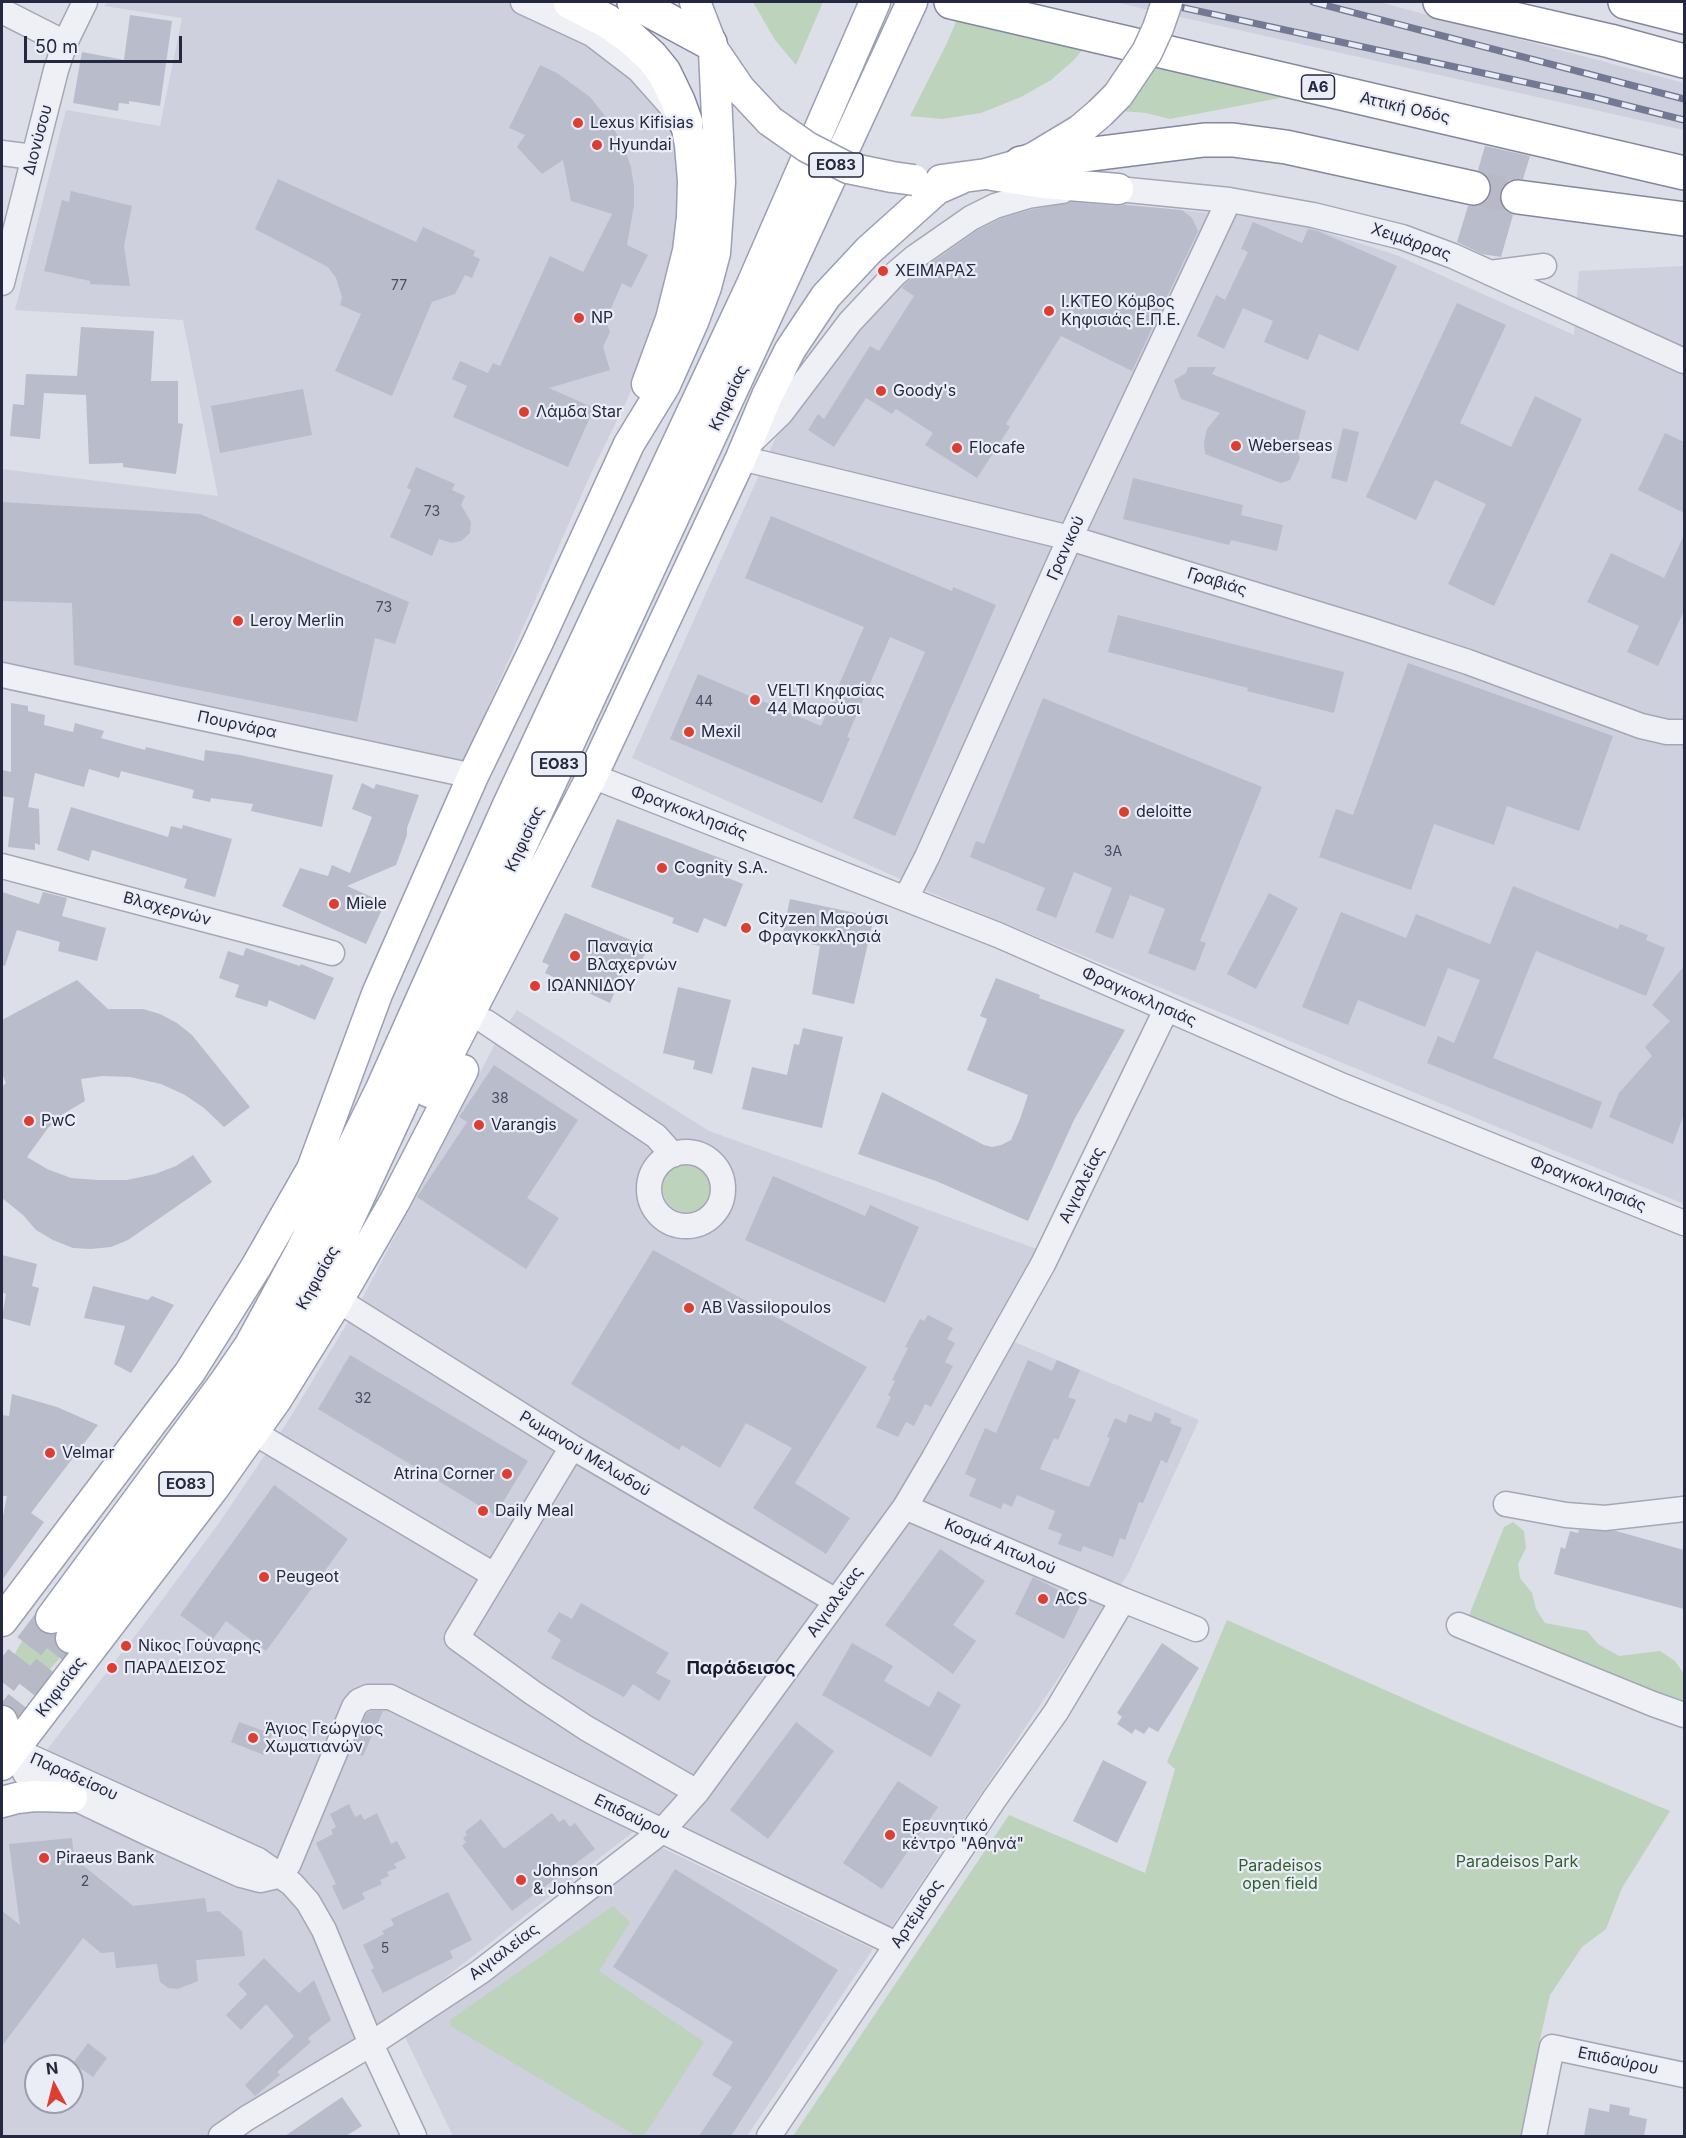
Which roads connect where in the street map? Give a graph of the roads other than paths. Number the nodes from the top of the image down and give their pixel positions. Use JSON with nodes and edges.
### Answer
{"nodes":[{"id":1,"x":85,"y":2,"type":"edge"},
{"id":2,"x":523,"y":2,"type":"edge"},
{"id":3,"x":570,"y":2,"type":"edge"},
{"id":4,"x":634,"y":2,"type":"edge"},
{"id":5,"x":695,"y":2,"type":"edge"},
{"id":6,"x":912,"y":2,"type":"edge"},
{"id":7,"x":951,"y":2,"type":"edge"},
{"id":8,"x":1167,"y":2,"type":"edge"},
{"id":9,"x":1440,"y":2,"type":"edge"},
{"id":10,"x":1625,"y":2,"type":"edge"},
{"id":11,"x":2,"y":11,"type":"edge"},
{"id":12,"x":869,"y":14,"type":"edge"},
{"id":13,"x":1684,"y":17,"type":"edge"},
{"id":14,"x":709,"y":41,"type":"junction"},
{"id":15,"x":65,"y":43,"type":"junction"},
{"id":16,"x":1684,"y":61,"type":"edge"},
{"id":17,"x":686,"y":123,"type":"junction"},
{"id":18,"x":2,"y":153,"type":"edge"},
{"id":19,"x":33,"y":157,"type":"junction"},
{"id":20,"x":1021,"y":163,"type":"junction"},
{"id":21,"x":1684,"y":173,"type":"edge"},
{"id":22,"x":973,"y":177,"type":"junction"},
{"id":23,"x":1473,"y":188,"type":"tunnel mouth"},
{"id":24,"x":1118,"y":189,"type":"junction"},
{"id":25,"x":1518,"y":198,"type":"tunnel mouth"},
{"id":26,"x":1229,"y":200,"type":"junction"},
{"id":27,"x":1684,"y":219,"type":"edge"},
{"id":28,"x":1544,"y":266,"type":"dead end"},
{"id":29,"x":1490,"y":273,"type":"junction"},
{"id":30,"x":2,"y":283,"type":"edge"},
{"id":31,"x":1684,"y":361,"type":"edge"},
{"id":32,"x":629,"y":444,"type":"junction"},
{"id":33,"x":743,"y":453,"type":"junction"},
{"id":34,"x":1070,"y":538,"type":"junction"},
{"id":35,"x":2,"y":675,"type":"edge"},
{"id":36,"x":1684,"y":732,"type":"edge"},
{"id":37,"x":473,"y":776,"type":"junction"},
{"id":38,"x":592,"y":776,"type":"junction"},
{"id":39,"x":507,"y":807,"type":"junction"},
{"id":40,"x":2,"y":866,"type":"edge"},
{"id":41,"x":530,"y":894,"type":"junction"},
{"id":42,"x":906,"y":898,"type":"junction"},
{"id":43,"x":332,"y":953,"type":"dead end"},
{"id":44,"x":1166,"y":1010,"type":"junction"},
{"id":45,"x":486,"y":1022,"type":"junction"},
{"id":46,"x":673,"y":1155,"type":"dead end"},
{"id":47,"x":312,"y":1169,"type":"junction"},
{"id":48,"x":1684,"y":1223,"type":"edge"},
{"id":49,"x":343,"y":1232,"type":"junction"},
{"id":50,"x":338,"y":1299,"type":"junction"},
{"id":51,"x":253,"y":1432,"type":"junction"},
{"id":52,"x":572,"y":1447,"type":"junction"},
{"id":53,"x":1506,"y":1504,"type":"dead end"},
{"id":54,"x":905,"y":1507,"type":"junction"},
{"id":55,"x":1684,"y":1509,"type":"edge"},
{"id":56,"x":494,"y":1575,"type":"junction"},
{"id":57,"x":1124,"y":1600,"type":"junction"},
{"id":58,"x":836,"y":1601,"type":"junction"},
{"id":59,"x":2,"y":1621,"type":"edge"},
{"id":60,"x":1460,"y":1625,"type":"dead end"},
{"id":61,"x":1196,"y":1629,"type":"dead end"},
{"id":62,"x":1684,"y":1715,"type":"edge"},
{"id":63,"x":2,"y":1721,"type":"edge"},
{"id":64,"x":6,"y":1753,"type":"edge"},
{"id":65,"x":697,"y":1792,"type":"junction"},
{"id":66,"x":72,"y":1797,"type":"junction"},
{"id":67,"x":2,"y":1802,"type":"edge"},
{"id":68,"x":662,"y":1831,"type":"junction"},
{"id":69,"x":282,"y":1875,"type":"junction"},
{"id":70,"x":897,"y":1944,"type":"junction"},
{"id":71,"x":371,"y":2044,"type":"junction"},
{"id":72,"x":1684,"y":2075,"type":"edge"},
{"id":73,"x":221,"y":2136,"type":"edge"},
{"id":74,"x":414,"y":2136,"type":"edge"},
{"id":75,"x":769,"y":2136,"type":"edge"},
{"id":76,"x":1534,"y":2136,"type":"edge"}],
"edges":[{"from":1,"to":15,"type":"street","name":"Διονύσου"},
{"from":2,"to":17,"type":"street"},
{"from":3,"to":17,"type":"highway"},
{"from":4,"to":14,"type":"highway"},
{"from":5,"to":14,"type":"main road","number":"ΕΟ83"},
{"from":6,"to":49,"type":"main road","name":"Κηφισίας","number":"ΕΟ83"},
{"from":7,"to":21,"type":"highway","name":"Αττική Οδός","number":"Α6"},
{"from":8,"to":20,"type":"main road","number":"ΕΟ83","bridge":true},
{"from":9,"to":16,"type":"highway"},
{"from":10,"to":13,"type":"highway"},
{"from":11,"to":15,"type":"street"},
{"from":12,"to":39,"type":"main road","name":"Κηφισίας","number":"ΕΟ83"},
{"from":14,"to":22,"type":"main road","number":"ΕΟ83","bridge":true},
{"from":14,"to":32,"type":"main road"},
{"from":15,"to":19,"type":"street","name":"Διονύσου"},
{"from":17,"to":32,"type":"main road"},
{"from":18,"to":19,"type":"street"},
{"from":19,"to":30,"type":"street","name":"Διονύσου"},
{"from":20,"to":22,"type":"main road","number":"ΕΟ83"},
{"from":20,"to":23,"type":"highway"},
{"from":22,"to":24,"type":"main road"},
{"from":22,"to":33,"type":"main road","name":"Κηφισίας"},
{"from":24,"to":26,"type":"street","name":"Χειμάρρας"},
{"from":24,"to":33,"type":"street","name":"Χειμάρρας"},
{"from":25,"to":27,"type":"highway"},
{"from":26,"to":29,"type":"street","name":"Χειμάρρας"},
{"from":26,"to":34,"type":"street","name":"Γρανικού"},
{"from":28,"to":29,"type":"street"},
{"from":29,"to":31,"type":"street","name":"Χειμάρρας"},
{"from":32,"to":37,"type":"main road"},
{"from":33,"to":34,"type":"street","name":"Γραβιάς"},
{"from":33,"to":38,"type":"main road","name":"Κηφισίας"},
{"from":34,"to":36,"type":"street","name":"Γραβιάς"},
{"from":34,"to":42,"type":"street","name":"Γρανικού"},
{"from":35,"to":37,"type":"street","name":"Πουρνάρα"},
{"from":37,"to":47,"type":"main road"},
{"from":38,"to":41,"type":"main road","name":"Κηφισίας"},
{"from":38,"to":42,"type":"street","name":"Φραγκοκλησιάς"},
{"from":39,"to":47,"type":"main road"},
{"from":39,"to":49,"type":"main road","name":"Κηφισίας","number":"ΕΟ83"},
{"from":40,"to":43,"type":"street","name":"Βλαχερνών"},
{"from":41,"to":45,"type":"main road","name":"Κηφισίας"},
{"from":41,"to":49,"type":"main road"},
{"from":42,"to":44,"type":"street","name":"Φραγκοκλησιάς"},
{"from":44,"to":48,"type":"street","name":"Φραγκοκλησιάς"},
{"from":44,"to":54,"type":"street","name":"Αιγιαλείας"},
{"from":45,"to":46,"type":"street"},
{"from":45,"to":50,"type":"main road","name":"Κηφισίας"},
{"from":47,"to":59,"type":"main road"},
{"from":50,"to":51,"type":"main road","name":"Κηφισίας"},
{"from":50,"to":52,"type":"street","name":"Ρωμανού Μελωδού"},
{"from":51,"to":56,"type":"street"},
{"from":51,"to":64,"type":"main road","name":"Κηφισίας"},
{"from":52,"to":56,"type":"street"},
{"from":52,"to":58,"type":"street","name":"Ρωμανού Μελωδού"},
{"from":53,"to":55,"type":"street"},
{"from":54,"to":57,"type":"street","name":"Κοσμά Αιτωλού"},
{"from":54,"to":58,"type":"street","name":"Αιγιαλείας"},
{"from":56,"to":65,"type":"street"},
{"from":57,"to":61,"type":"street","name":"Κοσμά Αιτωλού"},
{"from":57,"to":70,"type":"street","name":"Αρτέμιδος"},
{"from":58,"to":65,"type":"street","name":"Αιγιαλείας"},
{"from":60,"to":62,"type":"street"},
{"from":63,"to":64,"type":"main road"},
{"from":64,"to":66,"type":"street","name":"Παραδείσου"},
{"from":64,"to":69,"type":"street","name":"Παραδείσου"},
{"from":65,"to":68,"type":"street","name":"Αιγιαλείας"},
{"from":66,"to":67,"type":"main road"},
{"from":66,"to":69,"type":"street","name":"Παραδείσου"},
{"from":68,"to":69,"type":"street","name":"Επιδαύρου"},
{"from":68,"to":70,"type":"street","name":"Επιδαύρου"},
{"from":68,"to":71,"type":"street","name":"Αιγιαλείας"},
{"from":69,"to":71,"type":"street","name":"Παραδείσου"},
{"from":70,"to":75,"type":"street","name":"Αρτέμιδος"},
{"from":71,"to":73,"type":"street","name":"Αιγιαλείας"},
{"from":71,"to":74,"type":"street","name":"Παραδείσου"},
{"from":72,"to":76,"type":"street","name":"Επιδαύρου"}]}
